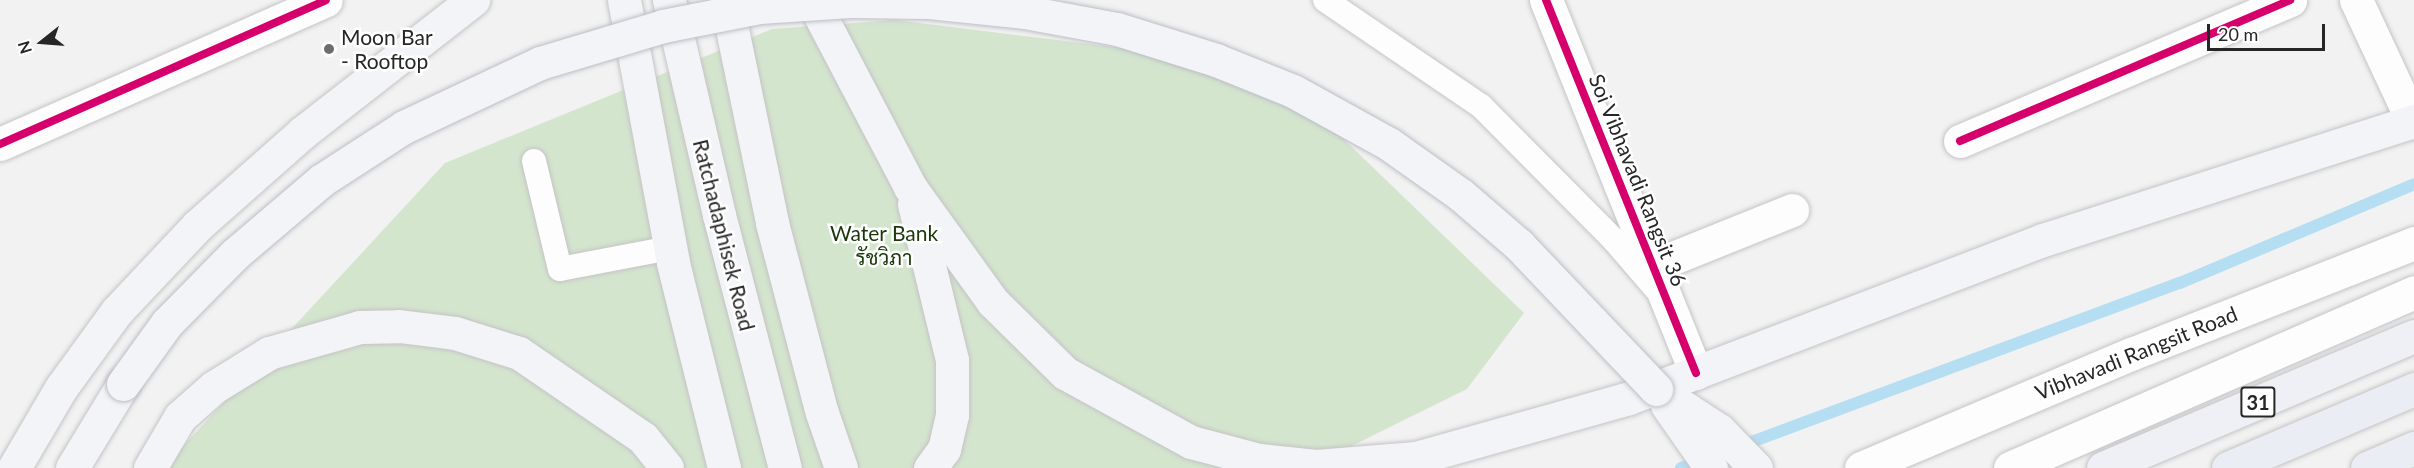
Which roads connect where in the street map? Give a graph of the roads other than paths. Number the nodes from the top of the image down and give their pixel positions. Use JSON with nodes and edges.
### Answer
{"nodes":[{"id":1,"x":326,"y":0,"type":"edge"},
{"id":2,"x":473,"y":0,"type":"edge"},
{"id":3,"x":602,"y":0,"type":"edge"},
{"id":4,"x":624,"y":0,"type":"edge"},
{"id":5,"x":669,"y":0,"type":"edge"},
{"id":6,"x":726,"y":0,"type":"edge"},
{"id":7,"x":812,"y":0,"type":"edge"},
{"id":8,"x":1325,"y":0,"type":"edge"},
{"id":9,"x":1546,"y":0,"type":"edge"},
{"id":10,"x":2290,"y":0,"type":"edge"},
{"id":11,"x":2356,"y":0,"type":"edge"},
{"id":12,"x":634,"y":56,"type":"junction"},
{"id":13,"x":2413,"y":121,"type":"edge"},
{"id":14,"x":3,"y":136,"type":"edge"},
{"id":15,"x":1960,"y":141,"type":"dead end"},
{"id":16,"x":534,"y":161,"type":"dead end"},
{"id":17,"x":910,"y":187,"type":"junction"},
{"id":18,"x":1792,"y":210,"type":"dead end"},
{"id":19,"x":2414,"y":243,"type":"edge"},
{"id":20,"x":670,"y":248,"type":"junction"},
{"id":21,"x":1653,"y":266,"type":"junction"},
{"id":22,"x":2414,"y":292,"type":"edge"},
{"id":23,"x":1669,"y":304,"type":"junction"},
{"id":24,"x":2414,"y":336,"type":"edge"},
{"id":25,"x":1696,"y":373,"type":"junction"},
{"id":26,"x":2414,"y":389,"type":"edge"},
{"id":27,"x":1642,"y":393,"type":"junction"},
{"id":28,"x":2414,"y":448,"type":"edge"},
{"id":29,"x":14,"y":468,"type":"edge"},
{"id":30,"x":72,"y":468,"type":"edge"},
{"id":31,"x":150,"y":468,"type":"edge"},
{"id":32,"x":667,"y":468,"type":"edge"},
{"id":33,"x":724,"y":468,"type":"edge"},
{"id":34,"x":785,"y":468,"type":"edge"},
{"id":35,"x":841,"y":468,"type":"edge"},
{"id":36,"x":930,"y":468,"type":"edge"},
{"id":37,"x":1468,"y":468,"type":"edge"},
{"id":38,"x":1711,"y":468,"type":"edge"},
{"id":39,"x":1756,"y":468,"type":"edge"},
{"id":40,"x":1861,"y":468,"type":"edge"},
{"id":41,"x":2010,"y":468,"type":"edge"},
{"id":42,"x":2103,"y":468,"type":"edge"},
{"id":43,"x":2228,"y":468,"type":"edge"},
{"id":44,"x":2367,"y":468,"type":"edge"}],
"edges":[{"from":1,"to":14,"type":"street"},
{"from":2,"to":29,"type":"main road"},
{"from":3,"to":12,"type":"main road"},
{"from":4,"to":12,"type":"main road"},
{"from":5,"to":34,"type":"main road","name":"Ratchadaphisek Road"},
{"from":6,"to":35,"type":"main road"},
{"from":7,"to":17,"type":"main road"},
{"from":8,"to":23,"type":"lane"},
{"from":9,"to":21,"type":"street","name":"Soi Vibhavadi Rangsit 36"},
{"from":10,"to":15,"type":"street"},
{"from":11,"to":13,"type":"street"},
{"from":12,"to":20,"type":"main road"},
{"from":13,"to":25,"type":"main road"},
{"from":16,"to":20,"type":"lane"},
{"from":17,"to":27,"type":"main road"},
{"from":17,"to":36,"type":"main road"},
{"from":18,"to":21,"type":"street"},
{"from":19,"to":40,"type":"street","name":"Vibhavadi Rangsit Road"},
{"from":20,"to":33,"type":"main road"},
{"from":21,"to":23,"type":"street","name":"Soi Vibhavadi Rangsit 36"},
{"from":22,"to":41,"type":"street"},
{"from":23,"to":25,"type":"street","name":"Soi Vibhavadi Rangsit 36"},
{"from":24,"to":42,"type":"highway","number":"31"},
{"from":25,"to":27,"type":"main road"},
{"from":26,"to":43,"type":"highway","number":"31"},
{"from":27,"to":30,"type":"main road","bridge":true},
{"from":27,"to":37,"type":"main road"},
{"from":27,"to":38,"type":"main road"},
{"from":27,"to":39,"type":"main road"},
{"from":28,"to":44,"type":"highway"},
{"from":31,"to":32,"type":"main road"}]}
